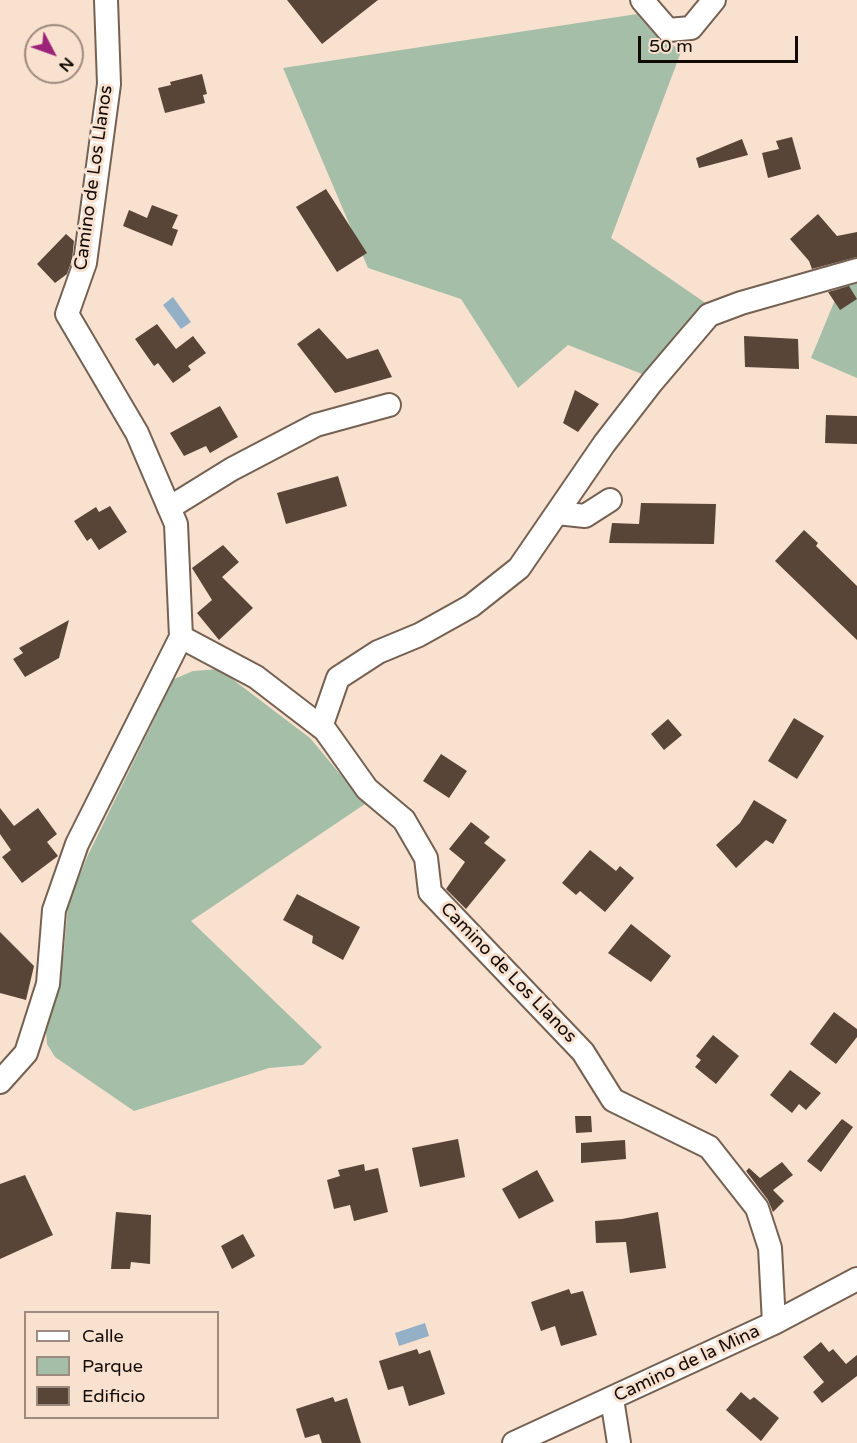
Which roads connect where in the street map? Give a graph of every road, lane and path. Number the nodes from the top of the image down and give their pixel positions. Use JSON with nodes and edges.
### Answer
{"nodes":[{"id":1,"x":106,"y":0,"type":"edge"},
{"id":2,"x":642,"y":0,"type":"edge"},
{"id":3,"x":714,"y":0,"type":"edge"},
{"id":4,"x":857,"y":270,"type":"edge"},
{"id":5,"x":389,"y":405,"type":"dead end"},
{"id":6,"x":610,"y":501,"type":"dead end"},
{"id":7,"x":169,"y":508,"type":"junction"},
{"id":8,"x":557,"y":513,"type":"junction"},
{"id":9,"x":181,"y":637,"type":"junction"},
{"id":10,"x":321,"y":727,"type":"junction"},
{"id":11,"x":0,"y":1082,"type":"edge"},
{"id":12,"x":857,"y":1279,"type":"edge"},
{"id":13,"x":774,"y":1323,"type":"junction"},
{"id":14,"x":612,"y":1399,"type":"junction"},
{"id":15,"x":514,"y":1443,"type":"edge"},
{"id":16,"x":619,"y":1443,"type":"edge"}],
"edges":[{"from":1,"to":7,"type":"street","name":"Camino de Los Llanos"},
{"from":2,"to":3,"type":"street"},
{"from":4,"to":8,"type":"street"},
{"from":5,"to":7,"type":"street"},
{"from":6,"to":8,"type":"street"},
{"from":7,"to":9,"type":"street","name":"Camino de Los Llanos"},
{"from":8,"to":10,"type":"street"},
{"from":9,"to":10,"type":"street","name":"Camino de Los Llanos"},
{"from":9,"to":11,"type":"street"},
{"from":10,"to":13,"type":"street","name":"Camino de Los Llanos"},
{"from":12,"to":13,"type":"street","name":"Camino de la Mina"},
{"from":13,"to":14,"type":"street","name":"Camino de la Mina"},
{"from":14,"to":15,"type":"street","name":"Camino de la Mina"},
{"from":14,"to":16,"type":"street"}]}
